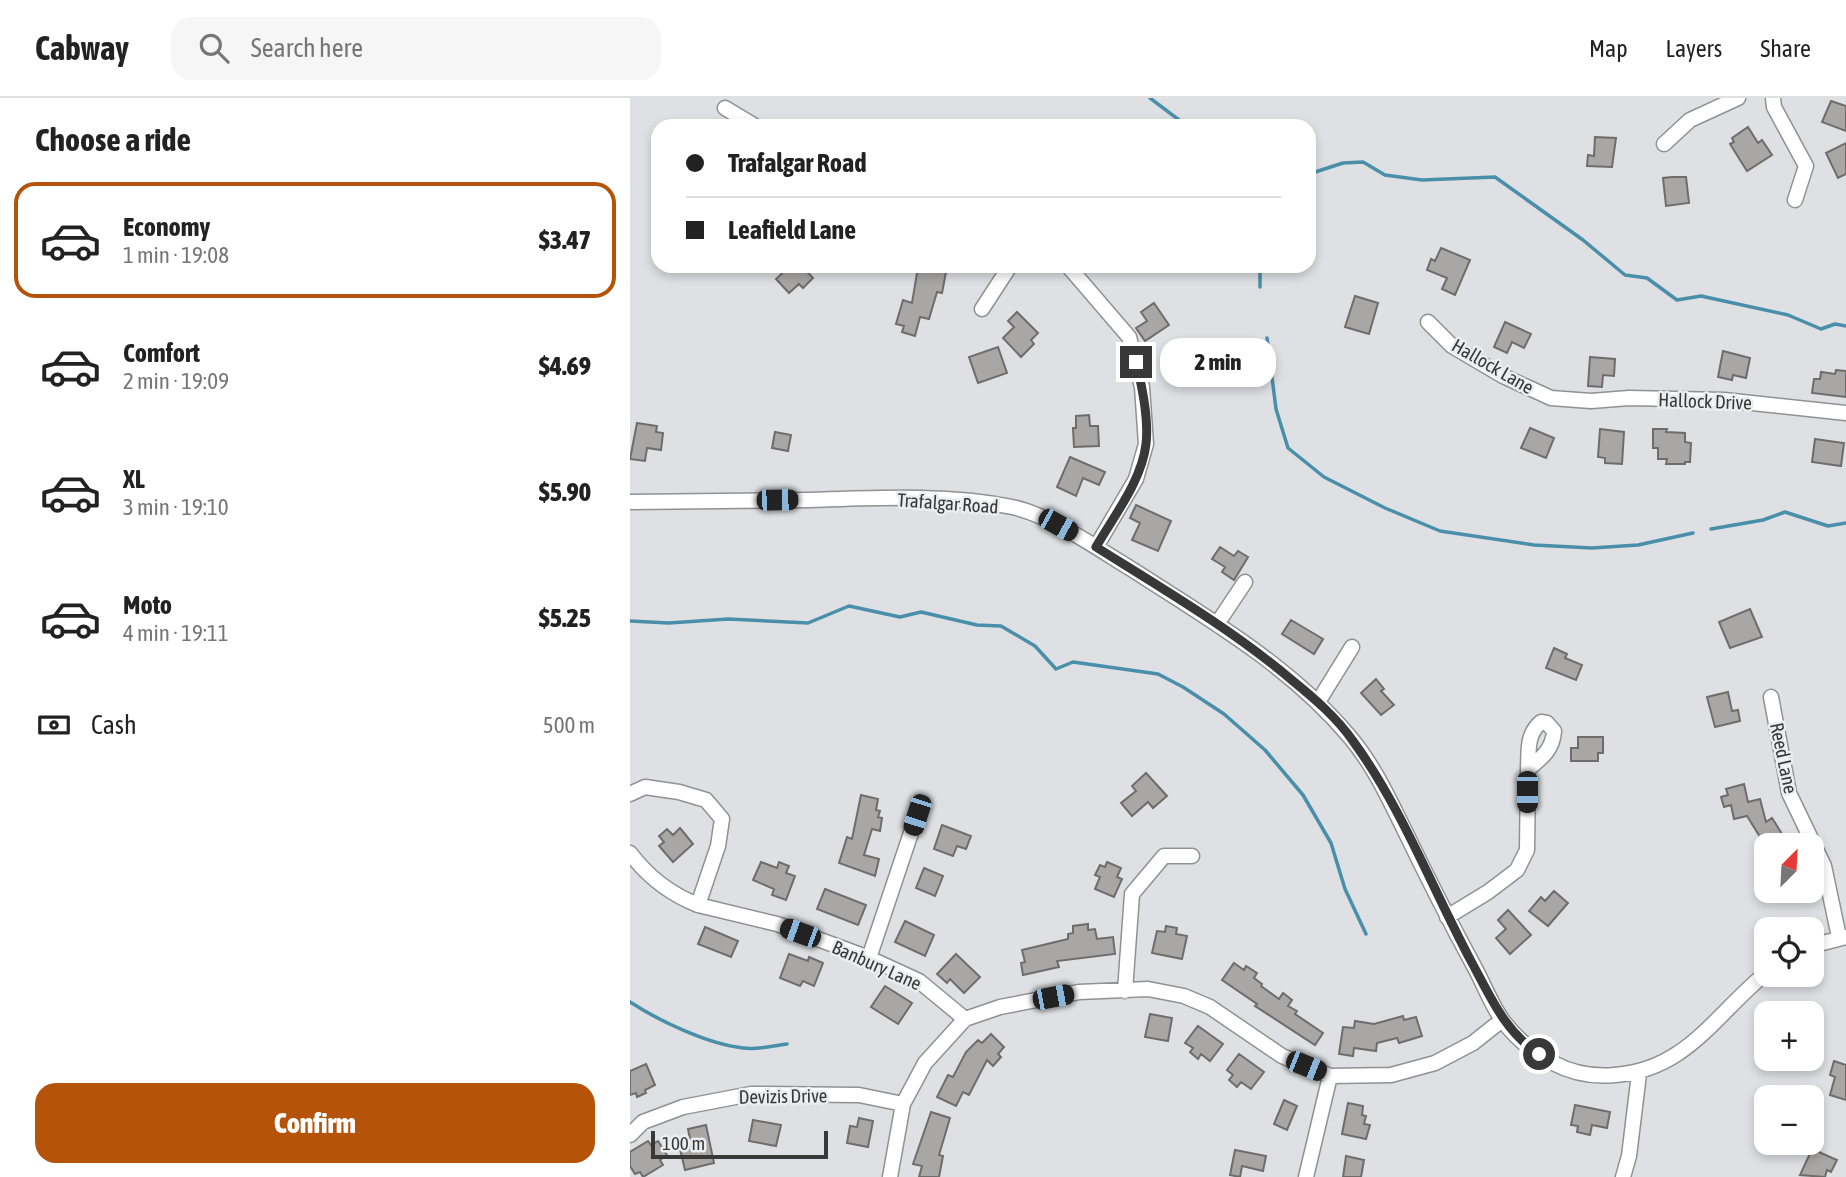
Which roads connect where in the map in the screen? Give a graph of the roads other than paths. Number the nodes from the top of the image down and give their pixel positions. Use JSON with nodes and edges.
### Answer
{"nodes":[{"id":1,"x":1738,"y":98,"type":"edge"},
{"id":2,"x":1773,"y":98,"type":"edge"},
{"id":3,"x":725,"y":108,"type":"dead end"},
{"id":4,"x":743,"y":119,"type":"edge"},
{"id":5,"x":1664,"y":144,"type":"dead end"},
{"id":6,"x":1795,"y":200,"type":"dead end"},
{"id":7,"x":1005,"y":273,"type":"edge"},
{"id":8,"x":1074,"y":273,"type":"edge"},
{"id":9,"x":982,"y":309,"type":"dead end"},
{"id":10,"x":1428,"y":322,"type":"dead end"},
{"id":11,"x":1564,"y":399,"type":"joint"},
{"id":12,"x":1846,"y":413,"type":"edge"},
{"id":13,"x":630,"y":502,"type":"edge"},
{"id":14,"x":1096,"y":547,"type":"junction"},
{"id":15,"x":1245,"y":582,"type":"dead end"},
{"id":16,"x":1217,"y":624,"type":"junction"},
{"id":17,"x":1352,"y":647,"type":"dead end"},
{"id":18,"x":1772,"y":697,"type":"dead end"},
{"id":19,"x":1318,"y":702,"type":"junction"},
{"id":20,"x":1528,"y":769,"type":"dead end"},
{"id":21,"x":630,"y":794,"type":"edge"},
{"id":22,"x":917,"y":815,"type":"dead end"},
{"id":23,"x":630,"y":853,"type":"edge"},
{"id":24,"x":1192,"y":856,"type":"dead end"},
{"id":25,"x":698,"y":905,"type":"junction"},
{"id":26,"x":1447,"y":917,"type":"junction"},
{"id":27,"x":1843,"y":937,"type":"edge"},
{"id":28,"x":1824,"y":942,"type":"edge"},
{"id":29,"x":869,"y":958,"type":"junction"},
{"id":30,"x":1754,"y":985,"type":"edge"},
{"id":31,"x":1125,"y":991,"type":"junction"},
{"id":32,"x":965,"y":1019,"type":"junction"},
{"id":33,"x":1502,"y":1020,"type":"junction"},
{"id":34,"x":1639,"y":1074,"type":"junction"},
{"id":35,"x":1330,"y":1076,"type":"junction"},
{"id":36,"x":903,"y":1104,"type":"junction"},
{"id":37,"x":630,"y":1135,"type":"edge"},
{"id":38,"x":890,"y":1177,"type":"edge"},
{"id":39,"x":1306,"y":1177,"type":"edge"},
{"id":40,"x":1623,"y":1177,"type":"edge"}],
"edges":[{"from":1,"to":5,"type":"street"},
{"from":2,"to":6,"type":"street"},
{"from":3,"to":4,"type":"street"},
{"from":7,"to":9,"type":"street"},
{"from":8,"to":14,"type":"street"},
{"from":10,"to":11,"type":"street","name":"Hallock Lane"},
{"from":11,"to":12,"type":"street","name":"Hallock Drive"},
{"from":13,"to":14,"type":"street","name":"Trafalgar Road"},
{"from":14,"to":16,"type":"street","name":"Trafalgar Road"},
{"from":15,"to":16,"type":"street"},
{"from":16,"to":19,"type":"street","name":"Trafalgar Road"},
{"from":17,"to":19,"type":"street"},
{"from":18,"to":27,"type":"street","name":"Reed Lane"},
{"from":19,"to":26,"type":"street","name":"Trafalgar Road"},
{"from":20,"to":26,"type":"street"},
{"from":21,"to":25,"type":"street"},
{"from":22,"to":29,"type":"street"},
{"from":23,"to":25,"type":"street","name":"Banbury Lane"},
{"from":24,"to":31,"type":"street"},
{"from":25,"to":29,"type":"street","name":"Banbury Lane"},
{"from":26,"to":33,"type":"street","name":"Trafalgar Road"},
{"from":27,"to":28,"type":"street"},
{"from":29,"to":32,"type":"street","name":"Banbury Lane"},
{"from":30,"to":34,"type":"street","name":"Trafalgar Road"},
{"from":31,"to":32,"type":"street"},
{"from":31,"to":35,"type":"street"},
{"from":32,"to":36,"type":"street"},
{"from":33,"to":34,"type":"street","name":"Trafalgar Road"},
{"from":33,"to":35,"type":"street"},
{"from":34,"to":40,"type":"street"},
{"from":35,"to":39,"type":"street"},
{"from":36,"to":37,"type":"street","name":"Devizis Drive"},
{"from":36,"to":38,"type":"street"}]}
